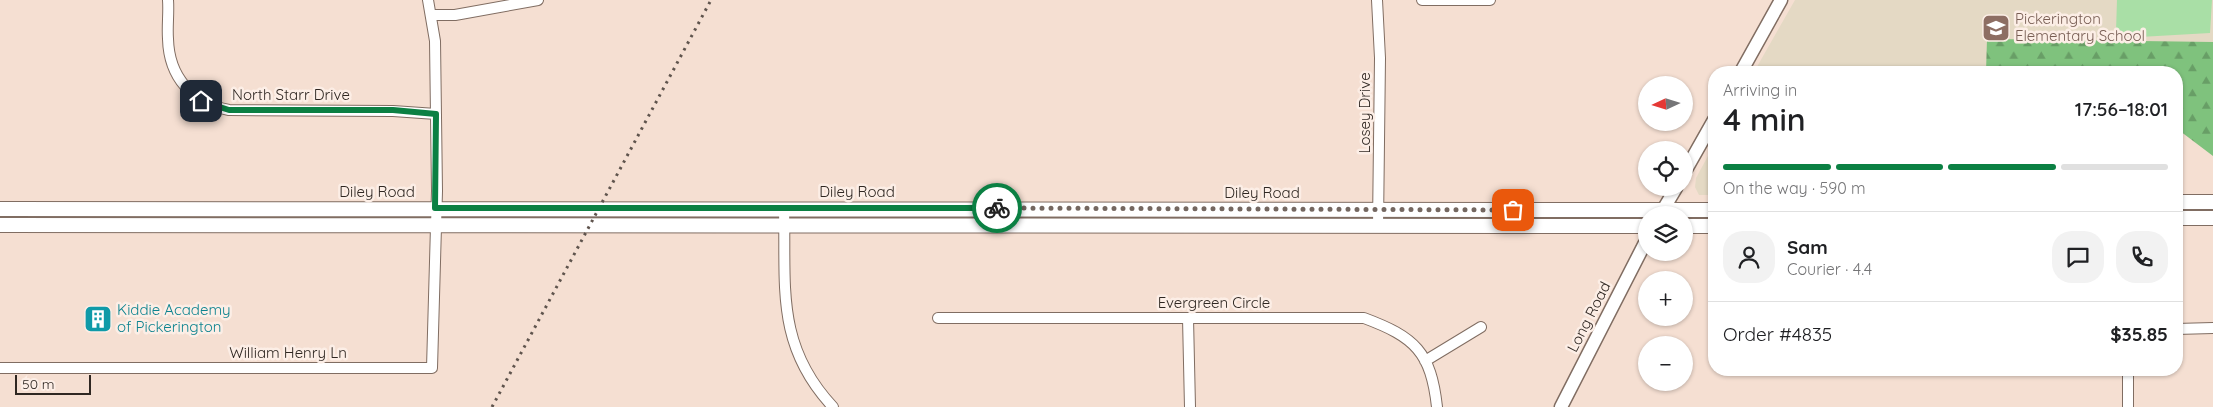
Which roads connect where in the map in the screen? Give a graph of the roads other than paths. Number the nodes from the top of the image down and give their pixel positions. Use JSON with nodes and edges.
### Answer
{"nodes":[{"id":1,"x":168,"y":0,"type":"edge"},
{"id":2,"x":428,"y":0,"type":"edge"},
{"id":3,"x":538,"y":0,"type":"edge"},
{"id":4,"x":1377,"y":0,"type":"edge"},
{"id":5,"x":1422,"y":0,"type":"edge"},
{"id":6,"x":1490,"y":0,"type":"edge"},
{"id":7,"x":1781,"y":0,"type":"edge"},
{"id":8,"x":431,"y":15,"type":"junction"},
{"id":9,"x":1744,"y":66,"type":"edge"},
{"id":10,"x":436,"y":114,"type":"junction"},
{"id":11,"x":1708,"y":131,"type":"edge"},
{"id":12,"x":1693,"y":157,"type":"edge"},
{"id":13,"x":2183,"y":202,"type":"edge"},
{"id":14,"x":2213,"y":202,"type":"edge"},
{"id":15,"x":435,"y":208,"type":"junction"},
{"id":16,"x":784,"y":208,"type":"junction"},
{"id":17,"x":0,"y":209,"type":"edge"},
{"id":18,"x":1379,"y":209,"type":"junction"},
{"id":19,"x":1708,"y":210,"type":"edge"},
{"id":20,"x":1693,"y":211,"type":"edge"},
{"id":21,"x":1638,"y":212,"type":"edge"},
{"id":22,"x":2183,"y":218,"type":"edge"},
{"id":23,"x":2213,"y":218,"type":"edge"},
{"id":24,"x":435,"y":224,"type":"junction"},
{"id":25,"x":785,"y":224,"type":"junction"},
{"id":26,"x":0,"y":225,"type":"edge"},
{"id":27,"x":1378,"y":225,"type":"junction"},
{"id":28,"x":1638,"y":226,"type":"edge"},
{"id":29,"x":1693,"y":226,"type":"edge"},
{"id":30,"x":1708,"y":226,"type":"edge"},
{"id":31,"x":1638,"y":257,"type":"edge"},
{"id":32,"x":938,"y":318,"type":"dead end"},
{"id":33,"x":1188,"y":318,"type":"junction"},
{"id":34,"x":1481,"y":327,"type":"dead end"},
{"id":35,"x":2213,"y":328,"type":"edge"},
{"id":36,"x":2183,"y":329,"type":"edge"},
{"id":37,"x":1425,"y":361,"type":"junction"},
{"id":38,"x":0,"y":368,"type":"edge"},
{"id":39,"x":2128,"y":376,"type":"edge"},
{"id":40,"x":834,"y":407,"type":"edge"},
{"id":41,"x":1190,"y":407,"type":"edge"},
{"id":42,"x":1437,"y":407,"type":"edge"},
{"id":43,"x":1561,"y":407,"type":"edge"},
{"id":44,"x":2128,"y":407,"type":"edge"}],
"edges":[{"from":1,"to":10,"type":"street","name":"North Starr Drive"},
{"from":2,"to":8,"type":"street"},
{"from":3,"to":8,"type":"street"},
{"from":4,"to":18,"type":"street","name":"Losey Drive"},
{"from":5,"to":6,"type":"street"},
{"from":7,"to":9,"type":"main road"},
{"from":8,"to":10,"type":"street"},
{"from":10,"to":15,"type":"street"},
{"from":11,"to":12,"type":"main road"},
{"from":13,"to":14,"type":"highway"},
{"from":15,"to":16,"type":"highway","name":"Diley Road"},
{"from":15,"to":17,"type":"highway","name":"Diley Road"},
{"from":15,"to":24,"type":"street"},
{"from":16,"to":18,"type":"highway","name":"Diley Road"},
{"from":16,"to":25,"type":"street"},
{"from":18,"to":21,"type":"highway","name":"Diley Road"},
{"from":18,"to":27,"type":"street","name":"Losey Drive"},
{"from":19,"to":20,"type":"highway","name":"Diley Road"},
{"from":22,"to":23,"type":"highway"},
{"from":24,"to":25,"type":"highway"},
{"from":24,"to":26,"type":"highway"},
{"from":24,"to":38,"type":"street","name":"William Henry Ln"},
{"from":25,"to":27,"type":"highway"},
{"from":25,"to":40,"type":"street"},
{"from":27,"to":28,"type":"highway"},
{"from":29,"to":30,"type":"highway"},
{"from":31,"to":43,"type":"main road","name":"Long Road"},
{"from":32,"to":33,"type":"street","name":"Evergreen Circle"},
{"from":33,"to":37,"type":"street","name":"Evergreen Circle"},
{"from":33,"to":41,"type":"street"},
{"from":34,"to":37,"type":"street"},
{"from":35,"to":36,"type":"street"},
{"from":37,"to":42,"type":"street","name":"Evergreen Circle"},
{"from":39,"to":44,"type":"street"}]}
